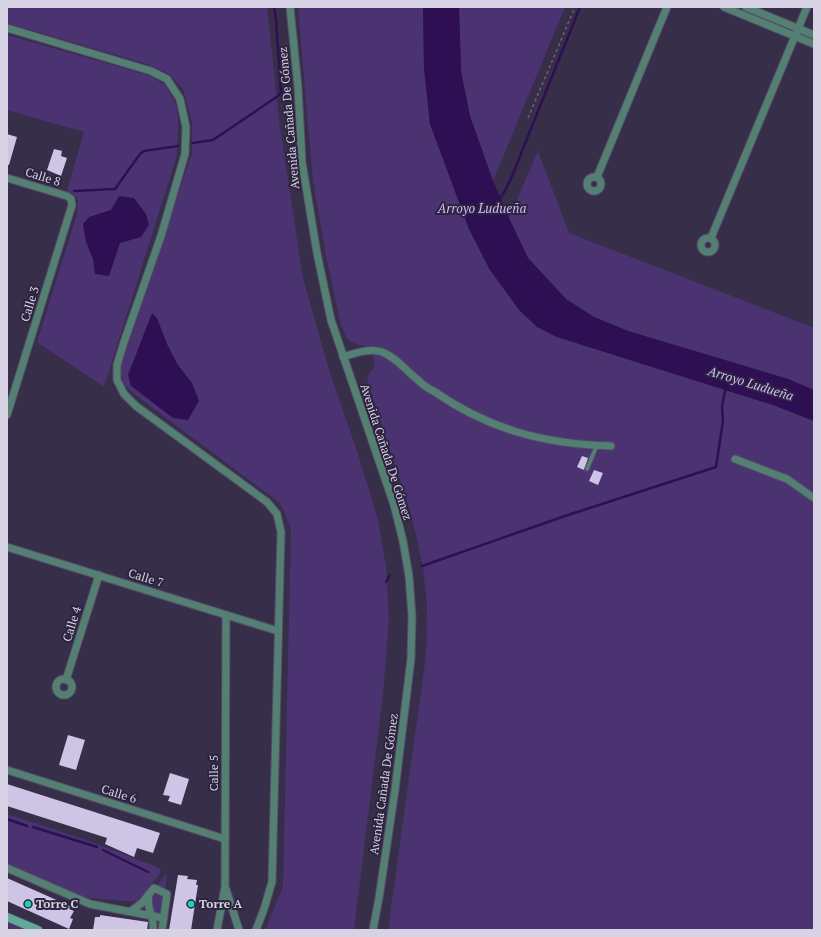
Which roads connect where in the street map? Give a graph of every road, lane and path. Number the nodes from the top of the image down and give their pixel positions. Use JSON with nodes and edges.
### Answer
{"nodes":[{"id":1,"x":290,"y":7,"type":"edge"},
{"id":2,"x":575,"y":7,"type":"edge"},
{"id":3,"x":667,"y":7,"type":"edge"},
{"id":4,"x":724,"y":7,"type":"edge"},
{"id":5,"x":746,"y":7,"type":"edge"},
{"id":6,"x":807,"y":7,"type":"edge"},
{"id":7,"x":7,"y":28,"type":"edge"},
{"id":8,"x":798,"y":28,"type":"junction"},
{"id":9,"x":814,"y":35,"type":"edge"},
{"id":10,"x":795,"y":36,"type":"junction"},
{"id":11,"x":814,"y":44,"type":"edge"},
{"id":12,"x":528,"y":118,"type":"dead end"},
{"id":13,"x":7,"y":178,"type":"edge"},
{"id":14,"x":597,"y":178,"type":"dead end"},
{"id":15,"x":72,"y":199,"type":"joint"},
{"id":16,"x":712,"y":238,"type":"dead end"},
{"id":17,"x":343,"y":357,"type":"junction"},
{"id":18,"x":7,"y":415,"type":"edge"},
{"id":19,"x":597,"y":445,"type":"junction"},
{"id":20,"x":611,"y":446,"type":"dead end"},
{"id":21,"x":735,"y":459,"type":"dead end"},
{"id":22,"x":587,"y":470,"type":"dead end"},
{"id":23,"x":814,"y":498,"type":"edge"},
{"id":24,"x":7,"y":547,"type":"edge"},
{"id":25,"x":99,"y":575,"type":"junction"},
{"id":26,"x":226,"y":615,"type":"junction"},
{"id":27,"x":278,"y":631,"type":"junction"},
{"id":28,"x":66,"y":680,"type":"dead end"},
{"id":29,"x":7,"y":770,"type":"edge"},
{"id":30,"x":224,"y":838,"type":"junction"},
{"id":31,"x":7,"y":868,"type":"edge"},
{"id":32,"x":225,"y":887,"type":"junction"},
{"id":33,"x":149,"y":894,"type":"junction"},
{"id":34,"x":131,"y":911,"type":"junction"},
{"id":35,"x":152,"y":916,"type":"junction"},
{"id":36,"x":7,"y":917,"type":"edge"},
{"id":37,"x":163,"y":918,"type":"junction"},
{"id":38,"x":38,"y":930,"type":"edge"},
{"id":39,"x":153,"y":930,"type":"edge"},
{"id":40,"x":162,"y":930,"type":"edge"},
{"id":41,"x":217,"y":930,"type":"edge"},
{"id":42,"x":239,"y":930,"type":"edge"},
{"id":43,"x":256,"y":930,"type":"edge"},
{"id":44,"x":373,"y":930,"type":"edge"}],
"edges":[{"from":1,"to":17,"type":"street","name":"Avenida Cañada De Gómez"},
{"from":2,"to":12,"type":"path"},
{"from":3,"to":14,"type":"street"},
{"from":4,"to":10,"type":"street"},
{"from":5,"to":8,"type":"street"},
{"from":6,"to":8,"type":"street"},
{"from":7,"to":27,"type":"street"},
{"from":8,"to":9,"type":"street"},
{"from":8,"to":10,"type":"street"},
{"from":10,"to":11,"type":"street"},
{"from":10,"to":16,"type":"street"},
{"from":13,"to":15,"type":"street","name":"Calle 8"},
{"from":15,"to":18,"type":"street","name":"Calle 3"},
{"from":17,"to":19,"type":"street"},
{"from":17,"to":44,"type":"street","name":"Avenida Cañada De Gómez"},
{"from":19,"to":20,"type":"street"},
{"from":19,"to":22,"type":"lane"},
{"from":21,"to":23,"type":"street"},
{"from":24,"to":25,"type":"street","name":"Calle 7"},
{"from":25,"to":26,"type":"street","name":"Calle 7"},
{"from":25,"to":28,"type":"street","name":"Calle 4"},
{"from":26,"to":27,"type":"street","name":"Calle 7"},
{"from":26,"to":30,"type":"street","name":"Calle 5"},
{"from":27,"to":43,"type":"street"},
{"from":29,"to":30,"type":"street","name":"Calle 6"},
{"from":30,"to":32,"type":"street","name":"Calle 5"},
{"from":31,"to":34,"type":"street"},
{"from":32,"to":41,"type":"street","name":"Calle 5"},
{"from":32,"to":42,"type":"street"},
{"from":33,"to":34,"type":"street"},
{"from":33,"to":35,"type":"street"},
{"from":33,"to":37,"type":"street"},
{"from":34,"to":35,"type":"street"},
{"from":35,"to":37,"type":"street"},
{"from":35,"to":39,"type":"street"},
{"from":36,"to":38,"type":"main road"},
{"from":37,"to":40,"type":"street"}]}
